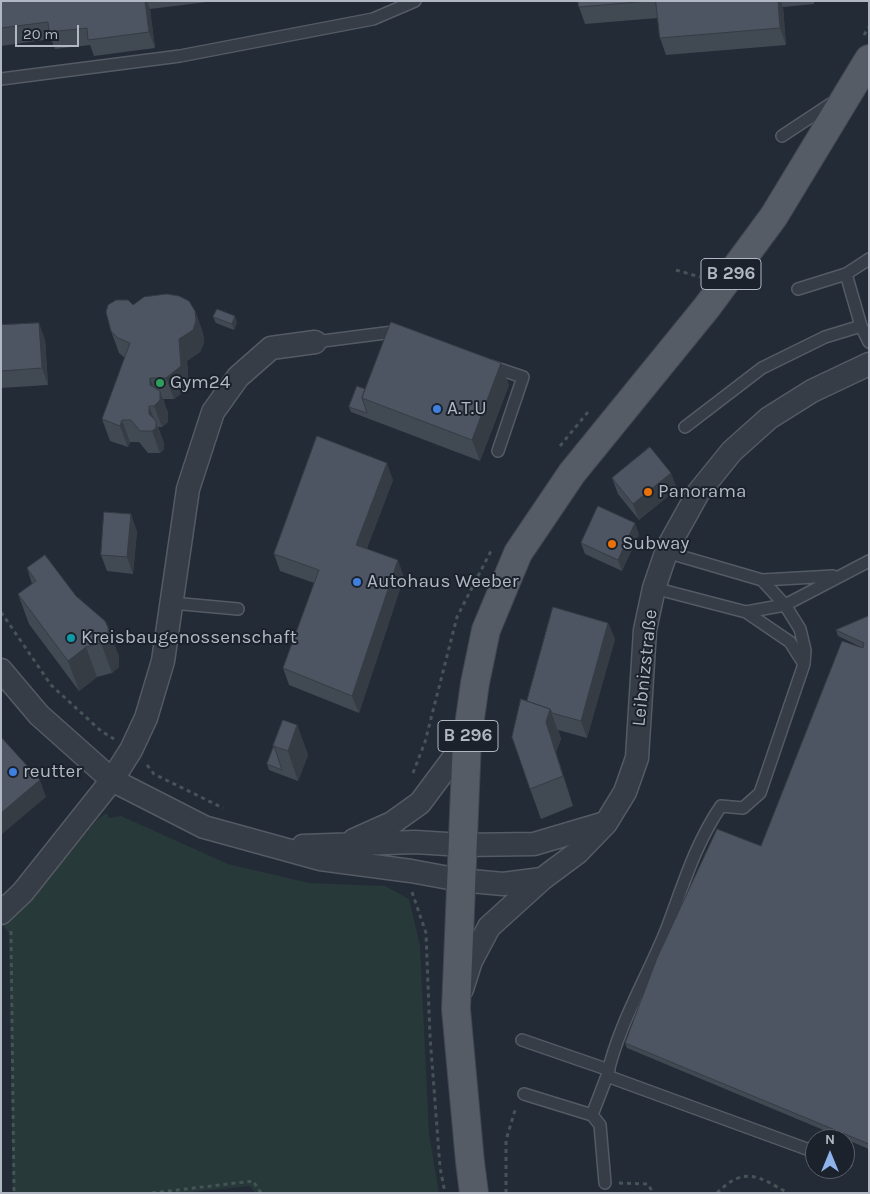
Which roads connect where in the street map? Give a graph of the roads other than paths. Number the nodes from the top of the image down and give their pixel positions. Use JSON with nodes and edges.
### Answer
{"nodes":[{"id":1,"x":415,"y":1,"type":"edge"},
{"id":2,"x":869,"y":59,"type":"edge"},
{"id":3,"x":1,"y":80,"type":"edge"},
{"id":4,"x":850,"y":90,"type":"junction"},
{"id":5,"x":782,"y":136,"type":"dead end"},
{"id":6,"x":869,"y":260,"type":"edge"},
{"id":7,"x":846,"y":274,"type":"junction"},
{"id":8,"x":798,"y":290,"type":"dead end"},
{"id":9,"x":861,"y":326,"type":"junction"},
{"id":10,"x":412,"y":338,"type":"edge"},
{"id":11,"x":315,"y":342,"type":"joint"},
{"id":12,"x":869,"y":342,"type":"edge"},
{"id":13,"x":477,"y":361,"type":"edge"},
{"id":14,"x":869,"y":364,"type":"edge"},
{"id":15,"x":685,"y":427,"type":"dead end"},
{"id":16,"x":498,"y":451,"type":"dead end"},
{"id":17,"x":666,"y":552,"type":"junction"},
{"id":18,"x":869,"y":561,"type":"edge"},
{"id":19,"x":838,"y":576,"type":"junction"},
{"id":20,"x":762,"y":580,"type":"junction"},
{"id":21,"x":654,"y":588,"type":"junction"},
{"id":22,"x":172,"y":603,"type":"junction"},
{"id":23,"x":785,"y":605,"type":"junction"},
{"id":24,"x":238,"y":609,"type":"dead end"},
{"id":25,"x":746,"y":612,"type":"junction"},
{"id":26,"x":804,"y":664,"type":"junction"},
{"id":27,"x":1,"y":670,"type":"edge"},
{"id":28,"x":467,"y":740,"type":"junction"},
{"id":29,"x":112,"y":780,"type":"junction"},
{"id":30,"x":606,"y":823,"type":"junction"},
{"id":31,"x":343,"y":845,"type":"junction"},
{"id":32,"x":463,"y":845,"type":"junction"},
{"id":33,"x":279,"y":846,"type":"junction"},
{"id":34,"x":460,"y":880,"type":"junction"},
{"id":35,"x":542,"y":880,"type":"junction"},
{"id":36,"x":2,"y":913,"type":"edge"},
{"id":37,"x":456,"y":1009,"type":"junction"},
{"id":38,"x":522,"y":1040,"type":"dead end"},
{"id":39,"x":608,"y":1073,"type":"junction"},
{"id":40,"x":524,"y":1094,"type":"road end"},
{"id":41,"x":592,"y":1115,"type":"junction"},
{"id":42,"x":805,"y":1148,"type":"edge"},
{"id":43,"x":605,"y":1183,"type":"road end"},
{"id":44,"x":474,"y":1193,"type":"edge"}],
"edges":[{"from":1,"to":3,"type":"lane"},
{"from":2,"to":4,"type":"main road","number":"B 296"},
{"from":4,"to":5,"type":"lane"},
{"from":4,"to":28,"type":"main road","number":"B 296"},
{"from":6,"to":7,"type":"lane"},
{"from":7,"to":8,"type":"lane"},
{"from":7,"to":9,"type":"lane"},
{"from":9,"to":12,"type":"lane"},
{"from":9,"to":15,"type":"lane"},
{"from":10,"to":11,"type":"lane"},
{"from":11,"to":22,"type":"street"},
{"from":13,"to":16,"type":"lane"},
{"from":14,"to":17,"type":"street","name":"Leibnizstraße"},
{"from":17,"to":20,"type":"lane"},
{"from":17,"to":21,"type":"street","name":"Leibnizstraße"},
{"from":18,"to":19,"type":"lane"},
{"from":19,"to":20,"type":"lane"},
{"from":19,"to":23,"type":"lane"},
{"from":20,"to":23,"type":"lane"},
{"from":21,"to":25,"type":"lane"},
{"from":21,"to":30,"type":"street","name":"Leibnizstraße"},
{"from":22,"to":24,"type":"lane"},
{"from":22,"to":29,"type":"street"},
{"from":23,"to":25,"type":"lane"},
{"from":23,"to":26,"type":"lane"},
{"from":25,"to":26,"type":"lane"},
{"from":26,"to":39,"type":"lane"},
{"from":27,"to":29,"type":"street"},
{"from":28,"to":31,"type":"street"},
{"from":28,"to":32,"type":"main road","number":"B 296"},
{"from":29,"to":33,"type":"street"},
{"from":29,"to":36,"type":"street"},
{"from":30,"to":32,"type":"street"},
{"from":30,"to":35,"type":"street","name":"Leibnizstraße"},
{"from":31,"to":32,"type":"street"},
{"from":31,"to":33,"type":"street"},
{"from":32,"to":34,"type":"main road","number":"B 296"},
{"from":33,"to":34,"type":"street"},
{"from":34,"to":35,"type":"street"},
{"from":34,"to":37,"type":"main road","number":"B 296"},
{"from":35,"to":37,"type":"street","name":"Leibnizstraße"},
{"from":37,"to":44,"type":"main road","number":"B 296"},
{"from":38,"to":39,"type":"lane"},
{"from":39,"to":41,"type":"lane"},
{"from":39,"to":42,"type":"lane"},
{"from":40,"to":41,"type":"lane"},
{"from":41,"to":43,"type":"lane"}]}
